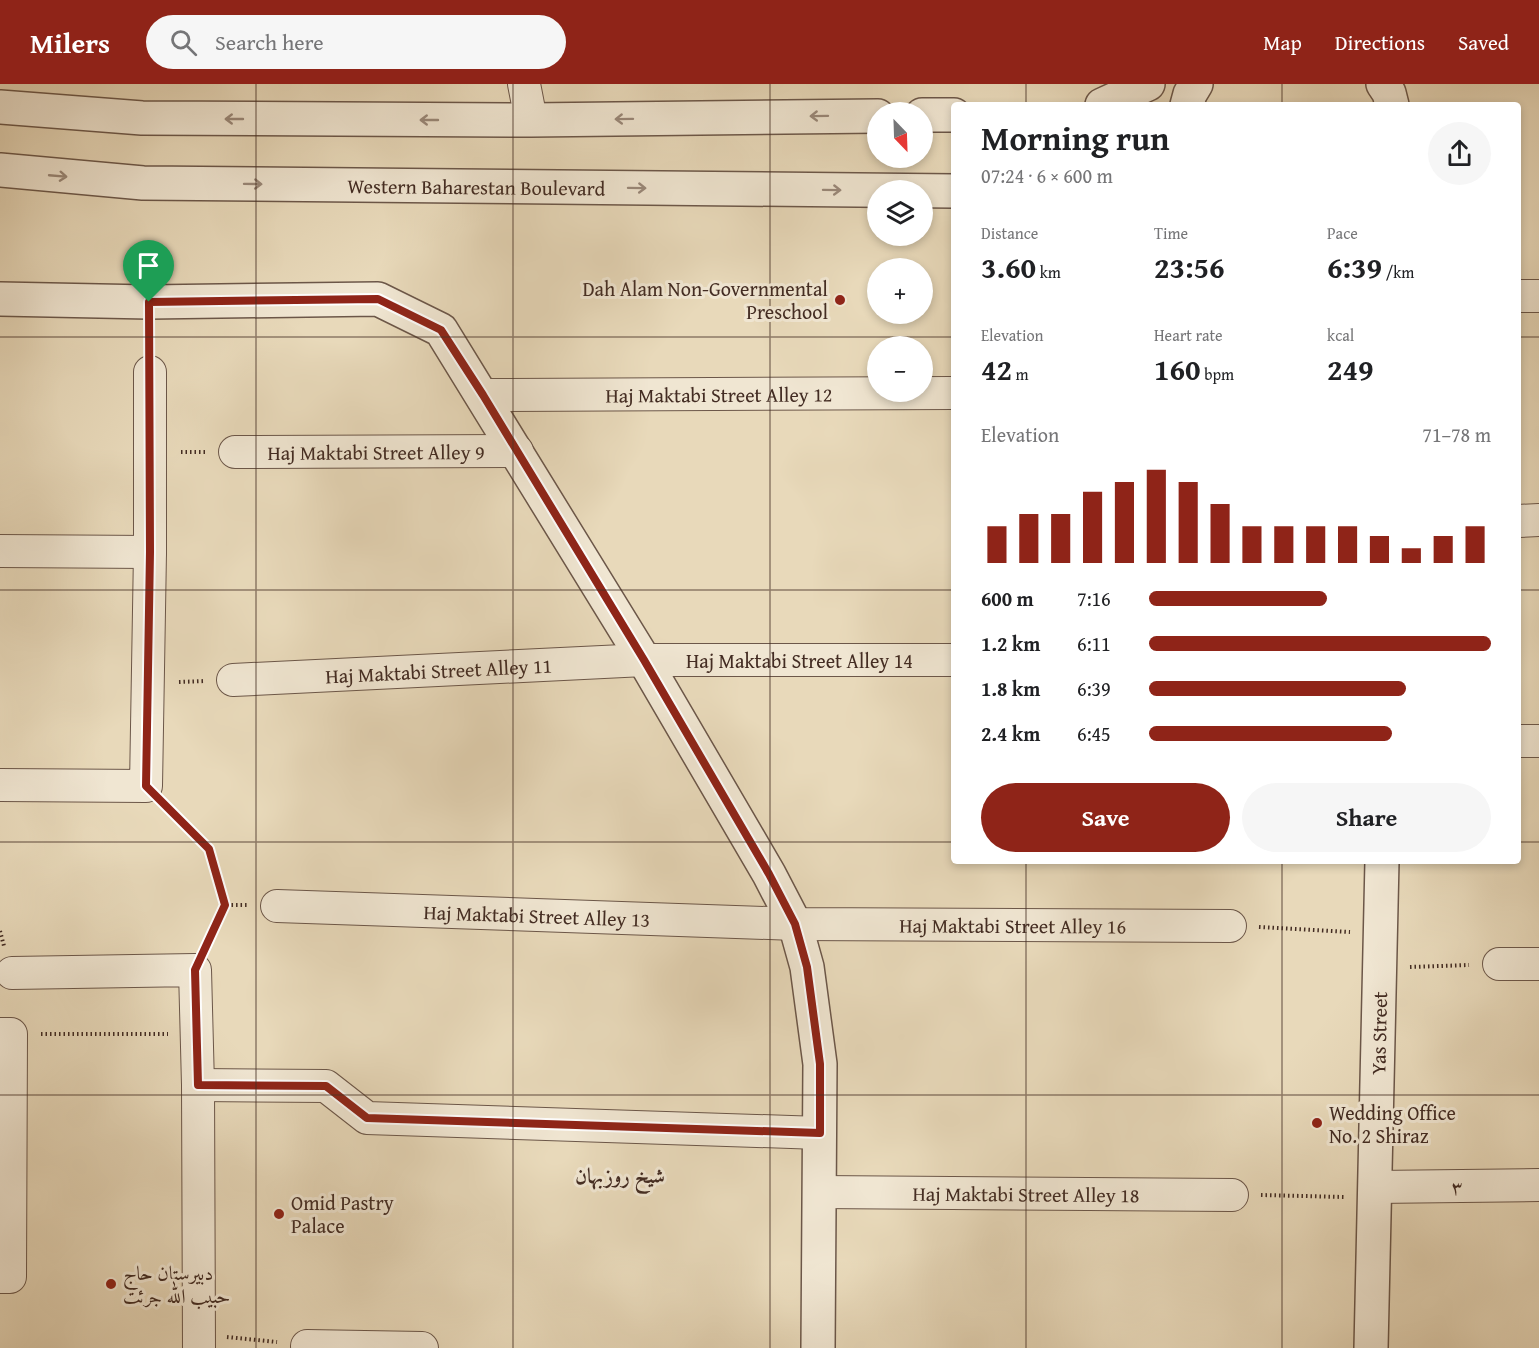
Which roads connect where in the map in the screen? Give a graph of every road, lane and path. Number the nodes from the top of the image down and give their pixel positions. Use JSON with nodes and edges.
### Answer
{"nodes":[{"id":1,"x":524,"y":84,"type":"edge"},
{"id":2,"x":1148,"y":84,"type":"edge"},
{"id":3,"x":1196,"y":84,"type":"edge"},
{"id":4,"x":1383,"y":84,"type":"edge"},
{"id":5,"x":1406,"y":84,"type":"edge"},
{"id":6,"x":1109,"y":102,"type":"edge"},
{"id":7,"x":1188,"y":102,"type":"edge"},
{"id":8,"x":1391,"y":102,"type":"edge"},
{"id":9,"x":1403,"y":102,"type":"edge"},
{"id":10,"x":0,"y":107,"type":"edge"},
{"id":11,"x":933,"y":115,"type":"edge"},
{"id":12,"x":951,"y":115,"type":"edge"},
{"id":13,"x":867,"y":116,"type":"edge"},
{"id":14,"x":531,"y":120,"type":"junction"},
{"id":15,"x":0,"y":170,"type":"edge"},
{"id":16,"x":951,"y":191,"type":"edge"},
{"id":17,"x":1521,"y":296,"type":"edge"},
{"id":18,"x":1539,"y":296,"type":"edge"},
{"id":19,"x":0,"y":300,"type":"edge"},
{"id":20,"x":150,"y":372,"type":"dead end"},
{"id":21,"x":951,"y":393,"type":"edge"},
{"id":22,"x":483,"y":395,"type":"junction"},
{"id":23,"x":517,"y":451,"type":"junction"},
{"id":24,"x":150,"y":452,"type":"junction"},
{"id":25,"x":235,"y":452,"type":"joint"},
{"id":26,"x":1521,"y":520,"type":"edge"},
{"id":27,"x":1539,"y":520,"type":"edge"},
{"id":28,"x":0,"y":551,"type":"edge"},
{"id":29,"x":150,"y":552,"type":"junction"},
{"id":30,"x":644,"y":660,"type":"junction"},
{"id":31,"x":951,"y":660,"type":"edge"},
{"id":32,"x":233,"y":680,"type":"joint"},
{"id":33,"x":148,"y":682,"type":"junction"},
{"id":34,"x":1521,"y":741,"type":"edge"},
{"id":35,"x":1539,"y":741,"type":"edge"},
{"id":36,"x":0,"y":785,"type":"edge"},
{"id":37,"x":146,"y":786,"type":"junction"},
{"id":38,"x":1382,"y":864,"type":"edge"},
{"id":39,"x":225,"y":905,"type":"junction"},
{"id":40,"x":277,"y":906,"type":"joint"},
{"id":41,"x":795,"y":924,"type":"junction"},
{"id":42,"x":1230,"y":926,"type":"joint"},
{"id":43,"x":1381,"y":933,"type":"junction"},
{"id":44,"x":1499,"y":964,"type":"joint"},
{"id":45,"x":1539,"y":964,"type":"edge"},
{"id":46,"x":1380,"y":968,"type":"junction"},
{"id":47,"x":195,"y":970,"type":"junction"},
{"id":48,"x":12,"y":973,"type":"dead end"},
{"id":49,"x":5,"y":1034,"type":"edge"},
{"id":50,"x":196,"y":1034,"type":"junction"},
{"id":51,"x":198,"y":1085,"type":"junction"},
{"id":52,"x":820,"y":1133,"type":"junction"},
{"id":53,"x":1539,"y":1185,"type":"edge"},
{"id":54,"x":819,"y":1192,"type":"junction"},
{"id":55,"x":1375,"y":1192,"type":"junction"},
{"id":56,"x":1232,"y":1195,"type":"joint"},
{"id":57,"x":5,"y":1277,"type":"edge"},
{"id":58,"x":199,"y":1341,"type":"edge"},
{"id":59,"x":307,"y":1346,"type":"joint"},
{"id":60,"x":422,"y":1348,"type":"edge"},
{"id":61,"x":818,"y":1348,"type":"edge"},
{"id":62,"x":1371,"y":1348,"type":"edge"}],
"edges":[{"from":1,"to":14,"type":"street"},
{"from":2,"to":6,"type":"street"},
{"from":3,"to":7,"type":"street"},
{"from":4,"to":8,"type":"street"},
{"from":5,"to":9,"type":"street"},
{"from":14,"to":10,"type":"street","one_way":true},
{"from":11,"to":12,"type":"street"},
{"from":13,"to":14,"type":"street","one_way":true},
{"from":15,"to":16,"type":"street","name":"Western Baharestan Boulevard","one_way":true},
{"from":17,"to":18,"type":"street"},
{"from":19,"to":22,"type":"street"},
{"from":20,"to":24,"type":"street"},
{"from":21,"to":22,"type":"street","name":"Haj Maktabi Street Alley 12"},
{"from":22,"to":23,"type":"street"},
{"from":23,"to":25,"type":"street","name":"Haj Maktabi Street Alley 9"},
{"from":23,"to":30,"type":"street"},
{"from":24,"to":25,"type":"path"},
{"from":24,"to":29,"type":"street"},
{"from":26,"to":27,"type":"street"},
{"from":28,"to":29,"type":"street"},
{"from":29,"to":33,"type":"street"},
{"from":30,"to":31,"type":"street","name":"Haj Maktabi Street Alley 14"},
{"from":30,"to":32,"type":"street","name":"Haj Maktabi Street Alley 11"},
{"from":30,"to":41,"type":"street"},
{"from":32,"to":33,"type":"path"},
{"from":33,"to":37,"type":"street"},
{"from":34,"to":35,"type":"street"},
{"from":36,"to":37,"type":"street"},
{"from":37,"to":39,"type":"path"},
{"from":38,"to":43,"type":"street","name":"Yas Street"},
{"from":39,"to":40,"type":"path"},
{"from":39,"to":47,"type":"path"},
{"from":40,"to":41,"type":"street","name":"Haj Maktabi Street Alley 13"},
{"from":41,"to":42,"type":"street","name":"Haj Maktabi Street Alley 16"},
{"from":41,"to":52,"type":"street"},
{"from":42,"to":43,"type":"path"},
{"from":43,"to":46,"type":"street","name":"Yas Street"},
{"from":44,"to":45,"type":"street"},
{"from":44,"to":46,"type":"path"},
{"from":46,"to":55,"type":"street","name":"Yas Street"},
{"from":47,"to":48,"type":"street"},
{"from":47,"to":50,"type":"street"},
{"from":49,"to":50,"type":"path"},
{"from":49,"to":57,"type":"street"},
{"from":50,"to":51,"type":"street"},
{"from":51,"to":52,"type":"street"},
{"from":51,"to":58,"type":"street"},
{"from":52,"to":54,"type":"street"},
{"from":53,"to":55,"type":"street","name":"۳"},
{"from":54,"to":56,"type":"street","name":"Haj Maktabi Street Alley 18"},
{"from":54,"to":61,"type":"street"},
{"from":55,"to":56,"type":"path"},
{"from":55,"to":62,"type":"street","name":"Yas Street"},
{"from":58,"to":59,"type":"path"},
{"from":59,"to":60,"type":"street"}]}
